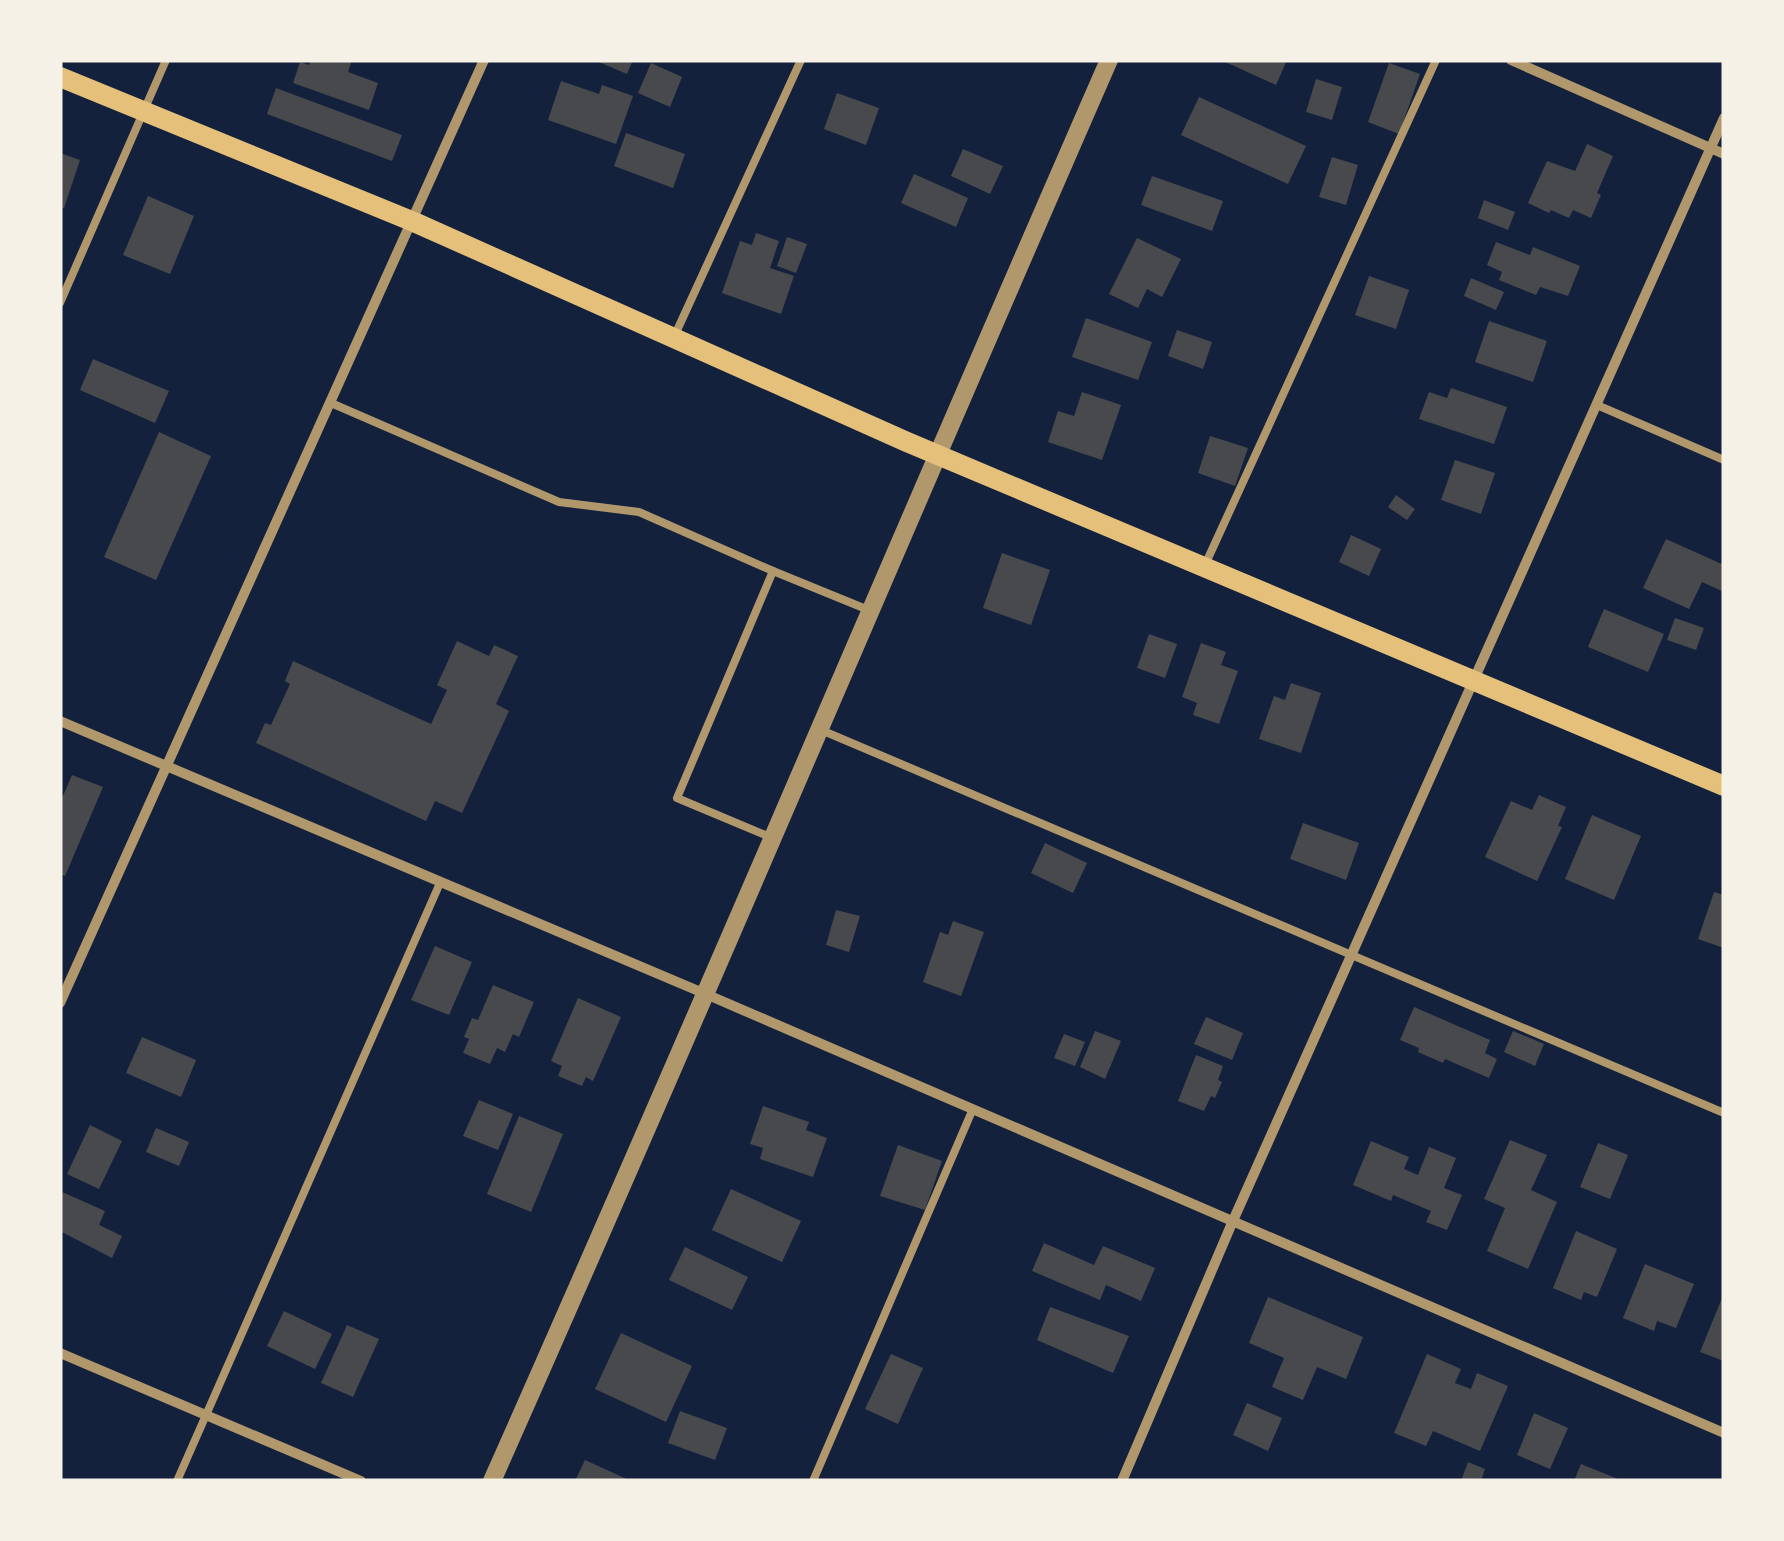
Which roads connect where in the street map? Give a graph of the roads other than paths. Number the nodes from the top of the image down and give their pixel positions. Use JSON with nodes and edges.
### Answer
{"nodes":[{"id":1,"x":166,"y":60,"type":"edge"},
{"id":2,"x":484,"y":60,"type":"edge"},
{"id":3,"x":801,"y":60,"type":"edge"},
{"id":4,"x":1109,"y":60,"type":"edge"},
{"id":5,"x":1436,"y":60,"type":"edge"},
{"id":6,"x":1511,"y":60,"type":"edge"},
{"id":7,"x":60,"y":77,"type":"edge"},
{"id":8,"x":143,"y":112,"type":"junction"},
{"id":9,"x":1724,"y":118,"type":"edge"},
{"id":10,"x":1711,"y":148,"type":"junction"},
{"id":11,"x":1724,"y":154,"type":"edge"},
{"id":12,"x":414,"y":222,"type":"junction"},
{"id":13,"x":60,"y":303,"type":"edge"},
{"id":14,"x":674,"y":337,"type":"junction"},
{"id":15,"x":331,"y":403,"type":"junction"},
{"id":16,"x":1597,"y":405,"type":"junction"},
{"id":17,"x":937,"y":454,"type":"junction"},
{"id":18,"x":1724,"y":460,"type":"edge"},
{"id":19,"x":1205,"y":565,"type":"junction"},
{"id":20,"x":773,"y":571,"type":"junction"},
{"id":21,"x":871,"y":611,"type":"junction"},
{"id":22,"x":1474,"y":680,"type":"junction"},
{"id":23,"x":60,"y":720,"type":"edge"},
{"id":24,"x":821,"y":730,"type":"junction"},
{"id":25,"x":165,"y":765,"type":"junction"},
{"id":26,"x":1724,"y":786,"type":"edge"},
{"id":27,"x":774,"y":839,"type":"junction"},
{"id":28,"x":440,"y":884,"type":"junction"},
{"id":29,"x":1352,"y":954,"type":"junction"},
{"id":30,"x":708,"y":994,"type":"junction"},
{"id":31,"x":60,"y":1003,"type":"edge"},
{"id":32,"x":972,"y":1111,"type":"junction"},
{"id":33,"x":1724,"y":1113,"type":"edge"},
{"id":34,"x":1232,"y":1222,"type":"junction"},
{"id":35,"x":60,"y":1353,"type":"edge"},
{"id":36,"x":206,"y":1416,"type":"junction"},
{"id":37,"x":1724,"y":1433,"type":"edge"},
{"id":38,"x":177,"y":1481,"type":"edge"},
{"id":39,"x":361,"y":1481,"type":"edge"},
{"id":40,"x":492,"y":1481,"type":"edge"},
{"id":41,"x":813,"y":1481,"type":"edge"},
{"id":42,"x":1122,"y":1481,"type":"edge"}],
"edges":[{"from":1,"to":8,"type":"lane"},
{"from":2,"to":12,"type":"street"},
{"from":3,"to":14,"type":"lane"},
{"from":4,"to":17,"type":"street"},
{"from":5,"to":19,"type":"lane"},
{"from":6,"to":10,"type":"street"},
{"from":7,"to":8,"type":"main road"},
{"from":8,"to":12,"type":"main road"},
{"from":8,"to":13,"type":"lane"},
{"from":9,"to":10,"type":"street"},
{"from":10,"to":11,"type":"street"},
{"from":10,"to":16,"type":"street"},
{"from":12,"to":14,"type":"main road"},
{"from":12,"to":15,"type":"street"},
{"from":14,"to":17,"type":"main road"},
{"from":15,"to":20,"type":"lane"},
{"from":15,"to":25,"type":"street"},
{"from":16,"to":18,"type":"lane"},
{"from":16,"to":22,"type":"street"},
{"from":17,"to":19,"type":"main road"},
{"from":17,"to":21,"type":"street"},
{"from":19,"to":22,"type":"main road"},
{"from":20,"to":21,"type":"lane"},
{"from":20,"to":27,"type":"lane"},
{"from":21,"to":24,"type":"street"},
{"from":22,"to":26,"type":"main road"},
{"from":22,"to":29,"type":"street"},
{"from":23,"to":25,"type":"street"},
{"from":24,"to":27,"type":"street"},
{"from":24,"to":29,"type":"lane"},
{"from":25,"to":28,"type":"street"},
{"from":25,"to":31,"type":"street"},
{"from":27,"to":30,"type":"street"},
{"from":28,"to":30,"type":"street"},
{"from":28,"to":36,"type":"lane"},
{"from":29,"to":33,"type":"lane"},
{"from":29,"to":34,"type":"street"},
{"from":30,"to":32,"type":"street"},
{"from":30,"to":40,"type":"street"},
{"from":32,"to":34,"type":"street"},
{"from":32,"to":41,"type":"lane"},
{"from":34,"to":37,"type":"street"},
{"from":34,"to":42,"type":"street"},
{"from":35,"to":36,"type":"street"},
{"from":36,"to":38,"type":"lane"},
{"from":36,"to":39,"type":"street"}]}
